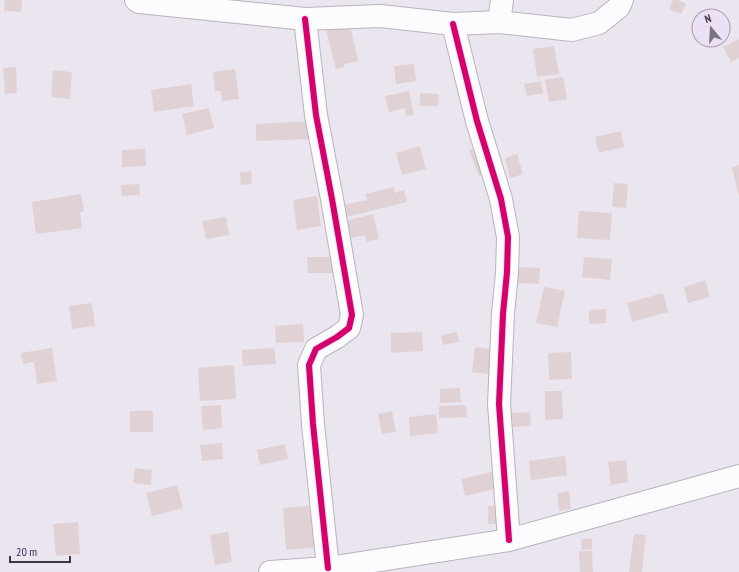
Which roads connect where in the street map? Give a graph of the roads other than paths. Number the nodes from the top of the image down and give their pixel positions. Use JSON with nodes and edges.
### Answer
{"nodes":[{"id":1,"x":136,"y":0,"type":"edge"},
{"id":2,"x":502,"y":0,"type":"edge"},
{"id":3,"x":622,"y":0,"type":"edge"},
{"id":4,"x":379,"y":8,"type":"edge"},
{"id":5,"x":306,"y":19,"type":"junction"},
{"id":6,"x":499,"y":22,"type":"junction"},
{"id":7,"x":453,"y":24,"type":"junction"},
{"id":8,"x":739,"y":476,"type":"edge"},
{"id":9,"x":509,"y":540,"type":"junction"},
{"id":10,"x":328,"y":568,"type":"junction"},
{"id":11,"x":270,"y":572,"type":"edge"}],
"edges":[{"from":1,"to":5,"type":"street"},
{"from":2,"to":6,"type":"street"},
{"from":3,"to":6,"type":"street"},
{"from":4,"to":5,"type":"street"},
{"from":4,"to":7,"type":"street"},
{"from":5,"to":10,"type":"street"},
{"from":6,"to":7,"type":"street"},
{"from":7,"to":9,"type":"street"},
{"from":8,"to":9,"type":"street"},
{"from":9,"to":10,"type":"street"},
{"from":10,"to":11,"type":"street"}]}
